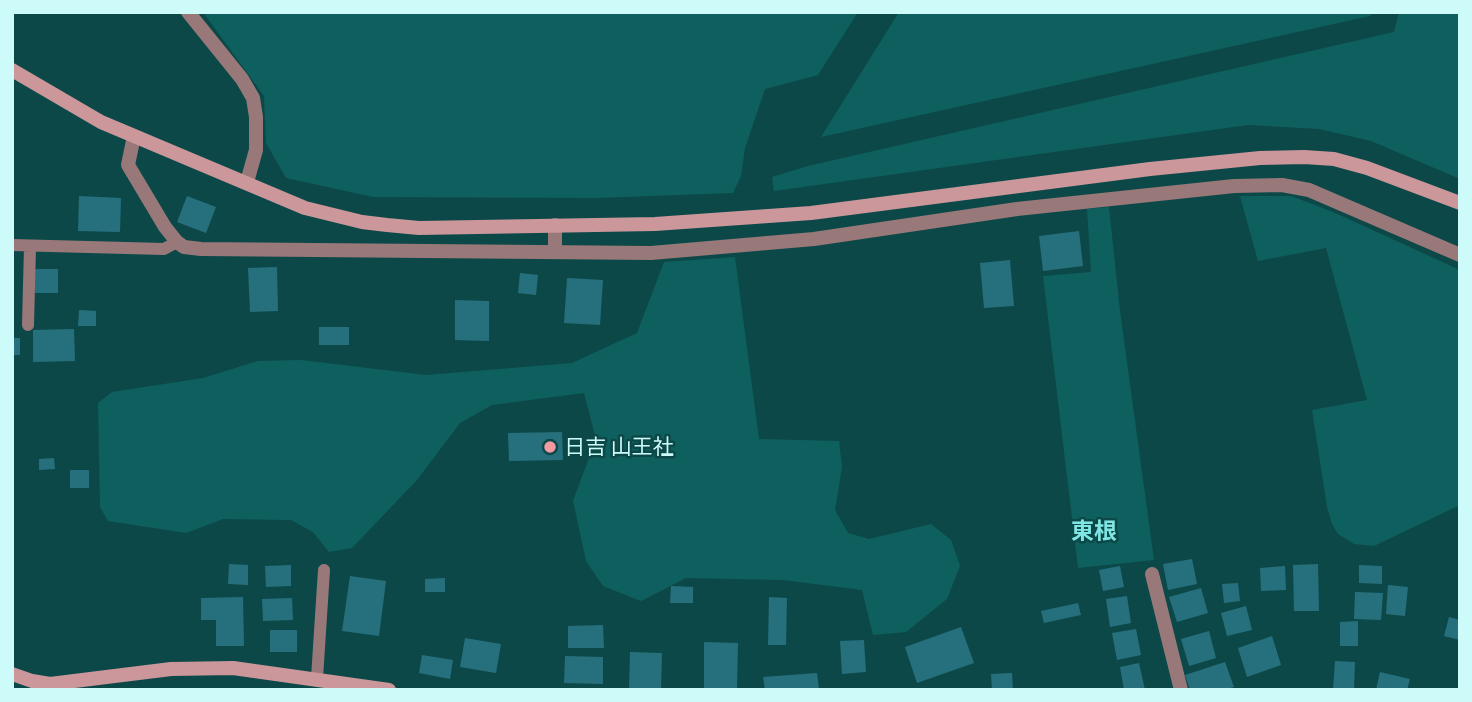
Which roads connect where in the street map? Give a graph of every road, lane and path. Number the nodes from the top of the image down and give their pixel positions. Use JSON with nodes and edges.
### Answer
{"nodes":[{"id":1,"x":188,"y":12,"type":"edge"},
{"id":2,"x":12,"y":70,"type":"edge"},
{"id":3,"x":134,"y":136,"type":"junction"},
{"id":4,"x":247,"y":182,"type":"junction"},
{"id":5,"x":1460,"y":203,"type":"edge"},
{"id":6,"x":555,"y":225,"type":"junction"},
{"id":7,"x":177,"y":242,"type":"junction"},
{"id":8,"x":12,"y":245,"type":"edge"},
{"id":9,"x":30,"y":247,"type":"junction"},
{"id":10,"x":555,"y":251,"type":"junction"},
{"id":11,"x":1460,"y":255,"type":"edge"},
{"id":12,"x":28,"y":325,"type":"dead end"},
{"id":13,"x":324,"y":570,"type":"dead end"},
{"id":14,"x":1152,"y":574,"type":"dead end"},
{"id":15,"x":12,"y":674,"type":"edge"},
{"id":16,"x":317,"y":678,"type":"junction"},
{"id":17,"x":50,"y":684,"type":"junction"},
{"id":18,"x":33,"y":690,"type":"edge"},
{"id":19,"x":389,"y":690,"type":"edge"},
{"id":20,"x":1181,"y":690,"type":"edge"}],
"edges":[{"from":1,"to":4,"type":"street"},
{"from":2,"to":3,"type":"street"},
{"from":3,"to":4,"type":"street"},
{"from":3,"to":7,"type":"street"},
{"from":4,"to":6,"type":"street"},
{"from":5,"to":6,"type":"street"},
{"from":6,"to":10,"type":"street"},
{"from":7,"to":9,"type":"lane"},
{"from":7,"to":10,"type":"street"},
{"from":8,"to":9,"type":"lane"},
{"from":9,"to":12,"type":"lane"},
{"from":10,"to":11,"type":"street"},
{"from":13,"to":16,"type":"lane"},
{"from":14,"to":20,"type":"street"},
{"from":15,"to":17,"type":"street"},
{"from":16,"to":17,"type":"street"},
{"from":16,"to":19,"type":"street"},
{"from":17,"to":18,"type":"street"}]}
